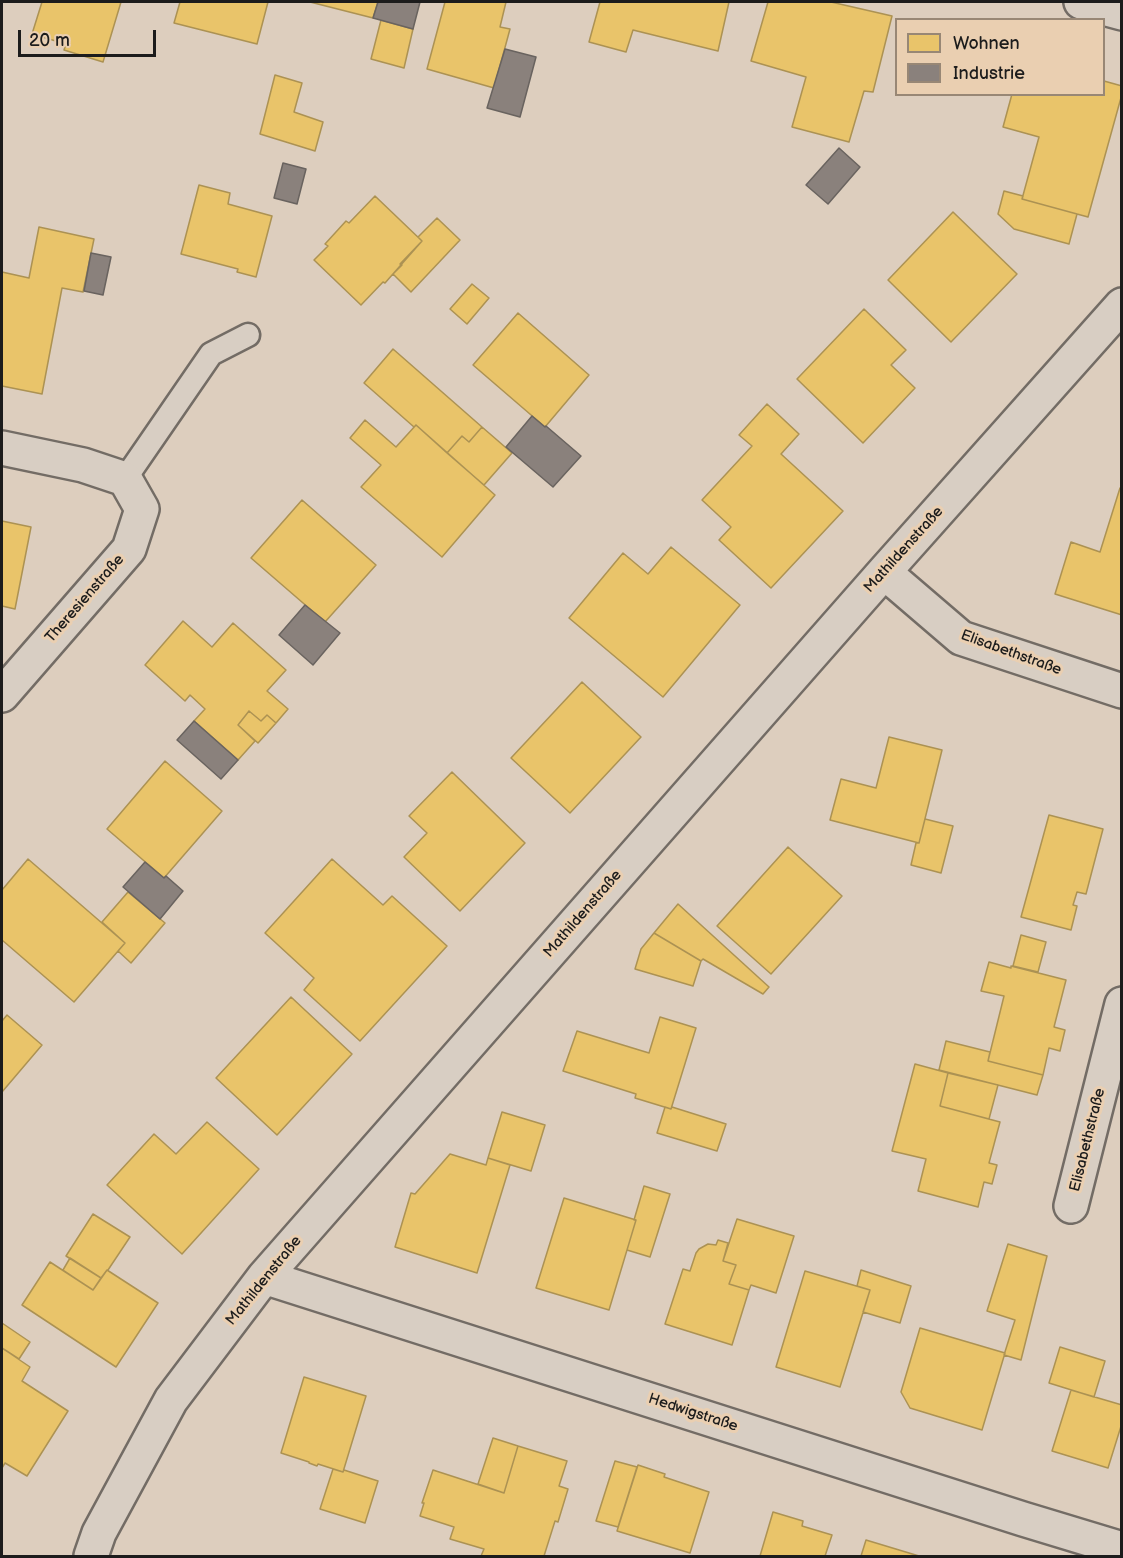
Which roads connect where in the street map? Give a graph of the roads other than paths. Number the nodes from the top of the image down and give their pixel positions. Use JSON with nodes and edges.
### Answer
{"nodes":[{"id":1,"x":1081,"y":2,"type":"edge"},
{"id":2,"x":1122,"y":12,"type":"edge"},
{"id":3,"x":1122,"y":305,"type":"edge"},
{"id":4,"x":249,"y":335,"type":"dead end"},
{"id":5,"x":2,"y":448,"type":"edge"},
{"id":6,"x":125,"y":479,"type":"junction"},
{"id":7,"x":884,"y":572,"type":"junction"},
{"id":8,"x":1122,"y":691,"type":"edge"},
{"id":9,"x":2,"y":695,"type":"edge"},
{"id":10,"x":1122,"y":1004,"type":"edge"},
{"id":11,"x":1071,"y":1206,"type":"dead end"},
{"id":12,"x":264,"y":1277,"type":"junction"},
{"id":13,"x":1122,"y":1549,"type":"edge"},
{"id":14,"x":91,"y":1557,"type":"edge"}],
"edges":[{"from":1,"to":2,"type":"street"},
{"from":3,"to":7,"type":"street","name":"Mathildenstraße"},
{"from":4,"to":6,"type":"lane"},
{"from":5,"to":6,"type":"street"},
{"from":6,"to":9,"type":"street","name":"Theresienstraße"},
{"from":7,"to":8,"type":"street","name":"Elisabethstraße"},
{"from":7,"to":12,"type":"street","name":"Mathildenstraße"},
{"from":10,"to":11,"type":"street","name":"Elisabethstraße"},
{"from":12,"to":13,"type":"street","name":"Hedwigstraße"},
{"from":12,"to":14,"type":"street","name":"Mathildenstraße"}]}
